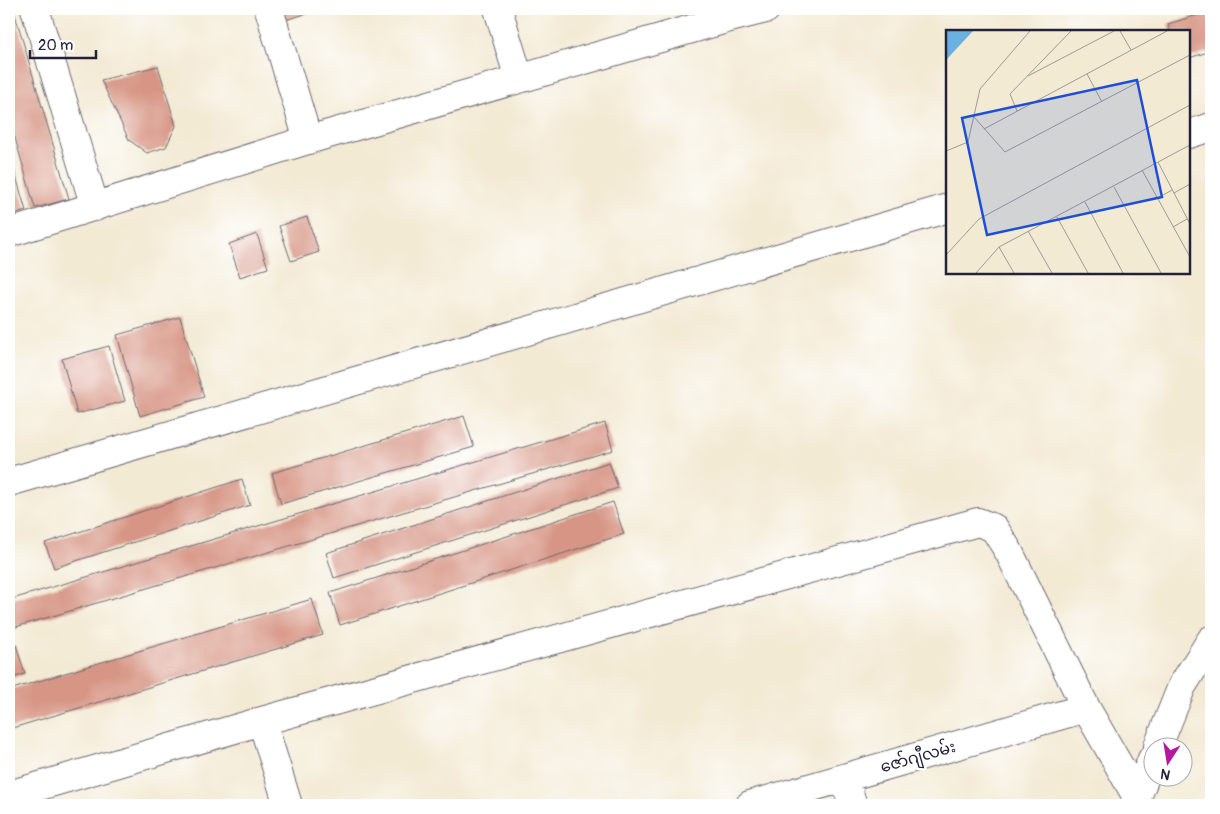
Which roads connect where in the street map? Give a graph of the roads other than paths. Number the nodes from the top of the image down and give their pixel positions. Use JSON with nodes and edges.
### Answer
{"nodes":[{"id":1,"x":35,"y":9,"type":"edge"},
{"id":2,"x":270,"y":9,"type":"edge"},
{"id":3,"x":498,"y":9,"type":"edge"},
{"id":4,"x":766,"y":9,"type":"edge"},
{"id":5,"x":724,"y":14,"type":"edge"},
{"id":6,"x":519,"y":79,"type":"junction"},
{"id":7,"x":1211,"y":127,"type":"edge"},
{"id":8,"x":1190,"y":134,"type":"edge"},
{"id":9,"x":308,"y":140,"type":"junction"},
{"id":10,"x":95,"y":207,"type":"junction"},
{"id":11,"x":946,"y":209,"type":"edge"},
{"id":12,"x":9,"y":234,"type":"edge"},
{"id":13,"x":9,"y":482,"type":"edge"},
{"id":14,"x":1211,"y":640,"type":"edge"},
{"id":15,"x":1086,"y":708,"type":"junction"},
{"id":16,"x":262,"y":721,"type":"junction"},
{"id":17,"x":1162,"y":736,"type":"edge"},
{"id":18,"x":844,"y":778,"type":"junction"},
{"id":19,"x":1142,"y":784,"type":"edge"},
{"id":20,"x":9,"y":795,"type":"edge"},
{"id":21,"x":1135,"y":801,"type":"edge"},
{"id":22,"x":288,"y":805,"type":"edge"},
{"id":23,"x":750,"y":805,"type":"edge"},
{"id":24,"x":853,"y":805,"type":"edge"}],
"edges":[{"from":1,"to":10,"type":"street"},
{"from":2,"to":9,"type":"street"},
{"from":3,"to":6,"type":"street"},
{"from":4,"to":5,"type":"street"},
{"from":5,"to":6,"type":"street"},
{"from":6,"to":9,"type":"street"},
{"from":7,"to":8,"type":"street"},
{"from":9,"to":10,"type":"street"},
{"from":10,"to":12,"type":"street"},
{"from":11,"to":13,"type":"street"},
{"from":14,"to":17,"type":"street"},
{"from":15,"to":16,"type":"street"},
{"from":15,"to":18,"type":"street","name":"ဇော်ဂျီလမ်း"},
{"from":15,"to":21,"type":"street"},
{"from":16,"to":20,"type":"street"},
{"from":16,"to":22,"type":"street"},
{"from":18,"to":23,"type":"street","name":"ဇော်ဂျီလမ်း"},
{"from":18,"to":24,"type":"street"},
{"from":19,"to":21,"type":"street"}]}
